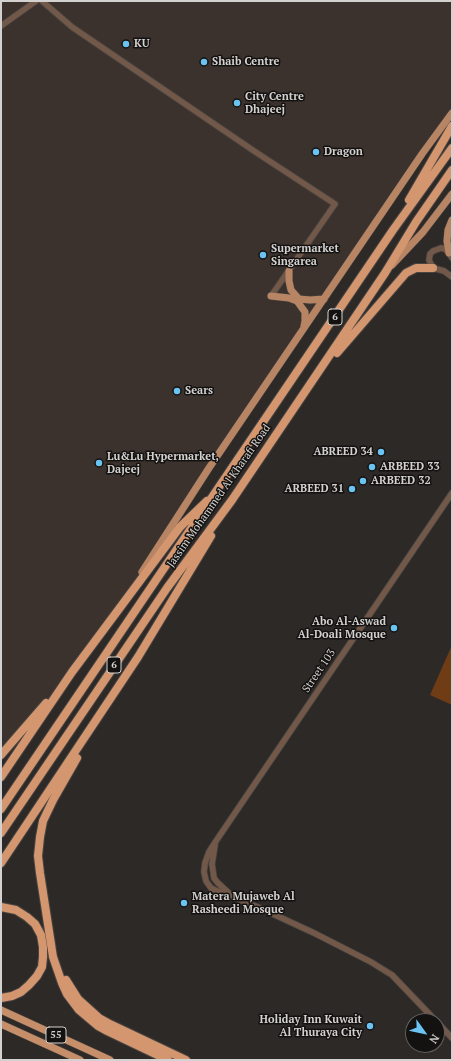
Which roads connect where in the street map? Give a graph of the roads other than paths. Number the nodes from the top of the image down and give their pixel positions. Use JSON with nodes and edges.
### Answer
{"nodes":[{"id":1,"x":36,"y":1,"type":"edge"},
{"id":2,"x":42,"y":1,"type":"edge"},
{"id":3,"x":1,"y":26,"type":"edge"},
{"id":4,"x":452,"y":113,"type":"edge"},
{"id":5,"x":452,"y":126,"type":"edge"},
{"id":6,"x":452,"y":148,"type":"edge"},
{"id":7,"x":452,"y":170,"type":"edge"},
{"id":8,"x":452,"y":194,"type":"edge"},
{"id":9,"x":452,"y":220,"type":"edge"},
{"id":10,"x":393,"y":230,"type":"junction"},
{"id":11,"x":451,"y":255,"type":"edge"},
{"id":12,"x":433,"y":268,"type":"junction"},
{"id":13,"x":289,"y":271,"type":"junction"},
{"id":14,"x":385,"y":273,"type":"junction"},
{"id":15,"x":452,"y":277,"type":"edge"},
{"id":16,"x":271,"y":296,"type":"joint"},
{"id":17,"x":324,"y":299,"type":"junction"},
{"id":18,"x":302,"y":331,"type":"junction"},
{"id":19,"x":312,"y":382,"type":"junction"},
{"id":20,"x":220,"y":488,"type":"junction"},
{"id":21,"x":452,"y":493,"type":"edge"},
{"id":22,"x":232,"y":500,"type":"junction"},
{"id":23,"x":113,"y":617,"type":"junction"},
{"id":24,"x":72,"y":672,"type":"junction"},
{"id":25,"x":93,"y":727,"type":"junction"},
{"id":26,"x":1,"y":755,"type":"edge"},
{"id":27,"x":1,"y":777,"type":"edge"},
{"id":28,"x":1,"y":809,"type":"edge"},
{"id":29,"x":1,"y":833,"type":"edge"},
{"id":30,"x":1,"y":863,"type":"edge"},
{"id":31,"x":1,"y":907,"type":"edge"},
{"id":32,"x":53,"y":957,"type":"junction"},
{"id":33,"x":1,"y":998,"type":"edge"},
{"id":34,"x":1,"y":1010,"type":"edge"},
{"id":35,"x":428,"y":1013,"type":"edge"},
{"id":36,"x":1,"y":1024,"type":"edge"},
{"id":37,"x":445,"y":1031,"type":"edge"},
{"id":38,"x":452,"y":1038,"type":"edge"},
{"id":39,"x":53,"y":1048,"type":"junction"},
{"id":40,"x":72,"y":1060,"type":"edge"},
{"id":41,"x":80,"y":1060,"type":"edge"},
{"id":42,"x":110,"y":1060,"type":"edge"},
{"id":43,"x":168,"y":1060,"type":"edge"},
{"id":44,"x":186,"y":1060,"type":"edge"}],
"edges":[{"from":1,"to":3,"type":"street"},
{"from":2,"to":13,"type":"street"},
{"from":4,"to":17,"type":"main road"},
{"from":5,"to":10,"type":"highway"},
{"from":6,"to":10,"type":"highway","name":"Jassim Mohammed Al Kharafi Road","number":"6"},
{"from":7,"to":14,"type":"highway","name":"Jassim Mohammed Al Kharafi Road","number":"6"},
{"from":8,"to":14,"type":"main road"},
{"from":9,"to":11,"type":"main road"},
{"from":10,"to":20,"type":"highway","name":"Jassim Mohammed Al Kharafi Road","number":"6"},
{"from":11,"to":12,"type":"street"},
{"from":12,"to":15,"type":"street"},
{"from":12,"to":19,"type":"highway"},
{"from":13,"to":16,"type":"street"},
{"from":13,"to":17,"type":"main road"},
{"from":14,"to":19,"type":"highway","name":"Jassim Mohammed Al Kharafi Road","number":"6"},
{"from":16,"to":18,"type":"main road"},
{"from":17,"to":18,"type":"main road"},
{"from":18,"to":23,"type":"main road"},
{"from":19,"to":22,"type":"highway","name":"Jassim Mohammed Al Kharafi Road","number":"6"},
{"from":20,"to":23,"type":"highway"},
{"from":20,"to":28,"type":"highway","name":"Jassim Mohammed Al Kharafi Road","number":"6"},
{"from":21,"to":35,"type":"street","name":"Street 103"},
{"from":22,"to":25,"type":"highway"},
{"from":22,"to":29,"type":"highway","name":"Jassim Mohammed Al Kharafi Road","number":"6"},
{"from":23,"to":24,"type":"highway"},
{"from":24,"to":26,"type":"highway"},
{"from":24,"to":27,"type":"highway"},
{"from":25,"to":30,"type":"highway"},
{"from":25,"to":32,"type":"highway"},
{"from":31,"to":33,"type":"highway"},
{"from":32,"to":43,"type":"highway"},
{"from":32,"to":44,"type":"highway"},
{"from":34,"to":42,"type":"highway","number":"55"},
{"from":36,"to":39,"type":"highway","number":"55"},
{"from":37,"to":38,"type":"street","name":"Street 103"},
{"from":39,"to":40,"type":"highway"},
{"from":39,"to":41,"type":"highway","number":"55"}]}
